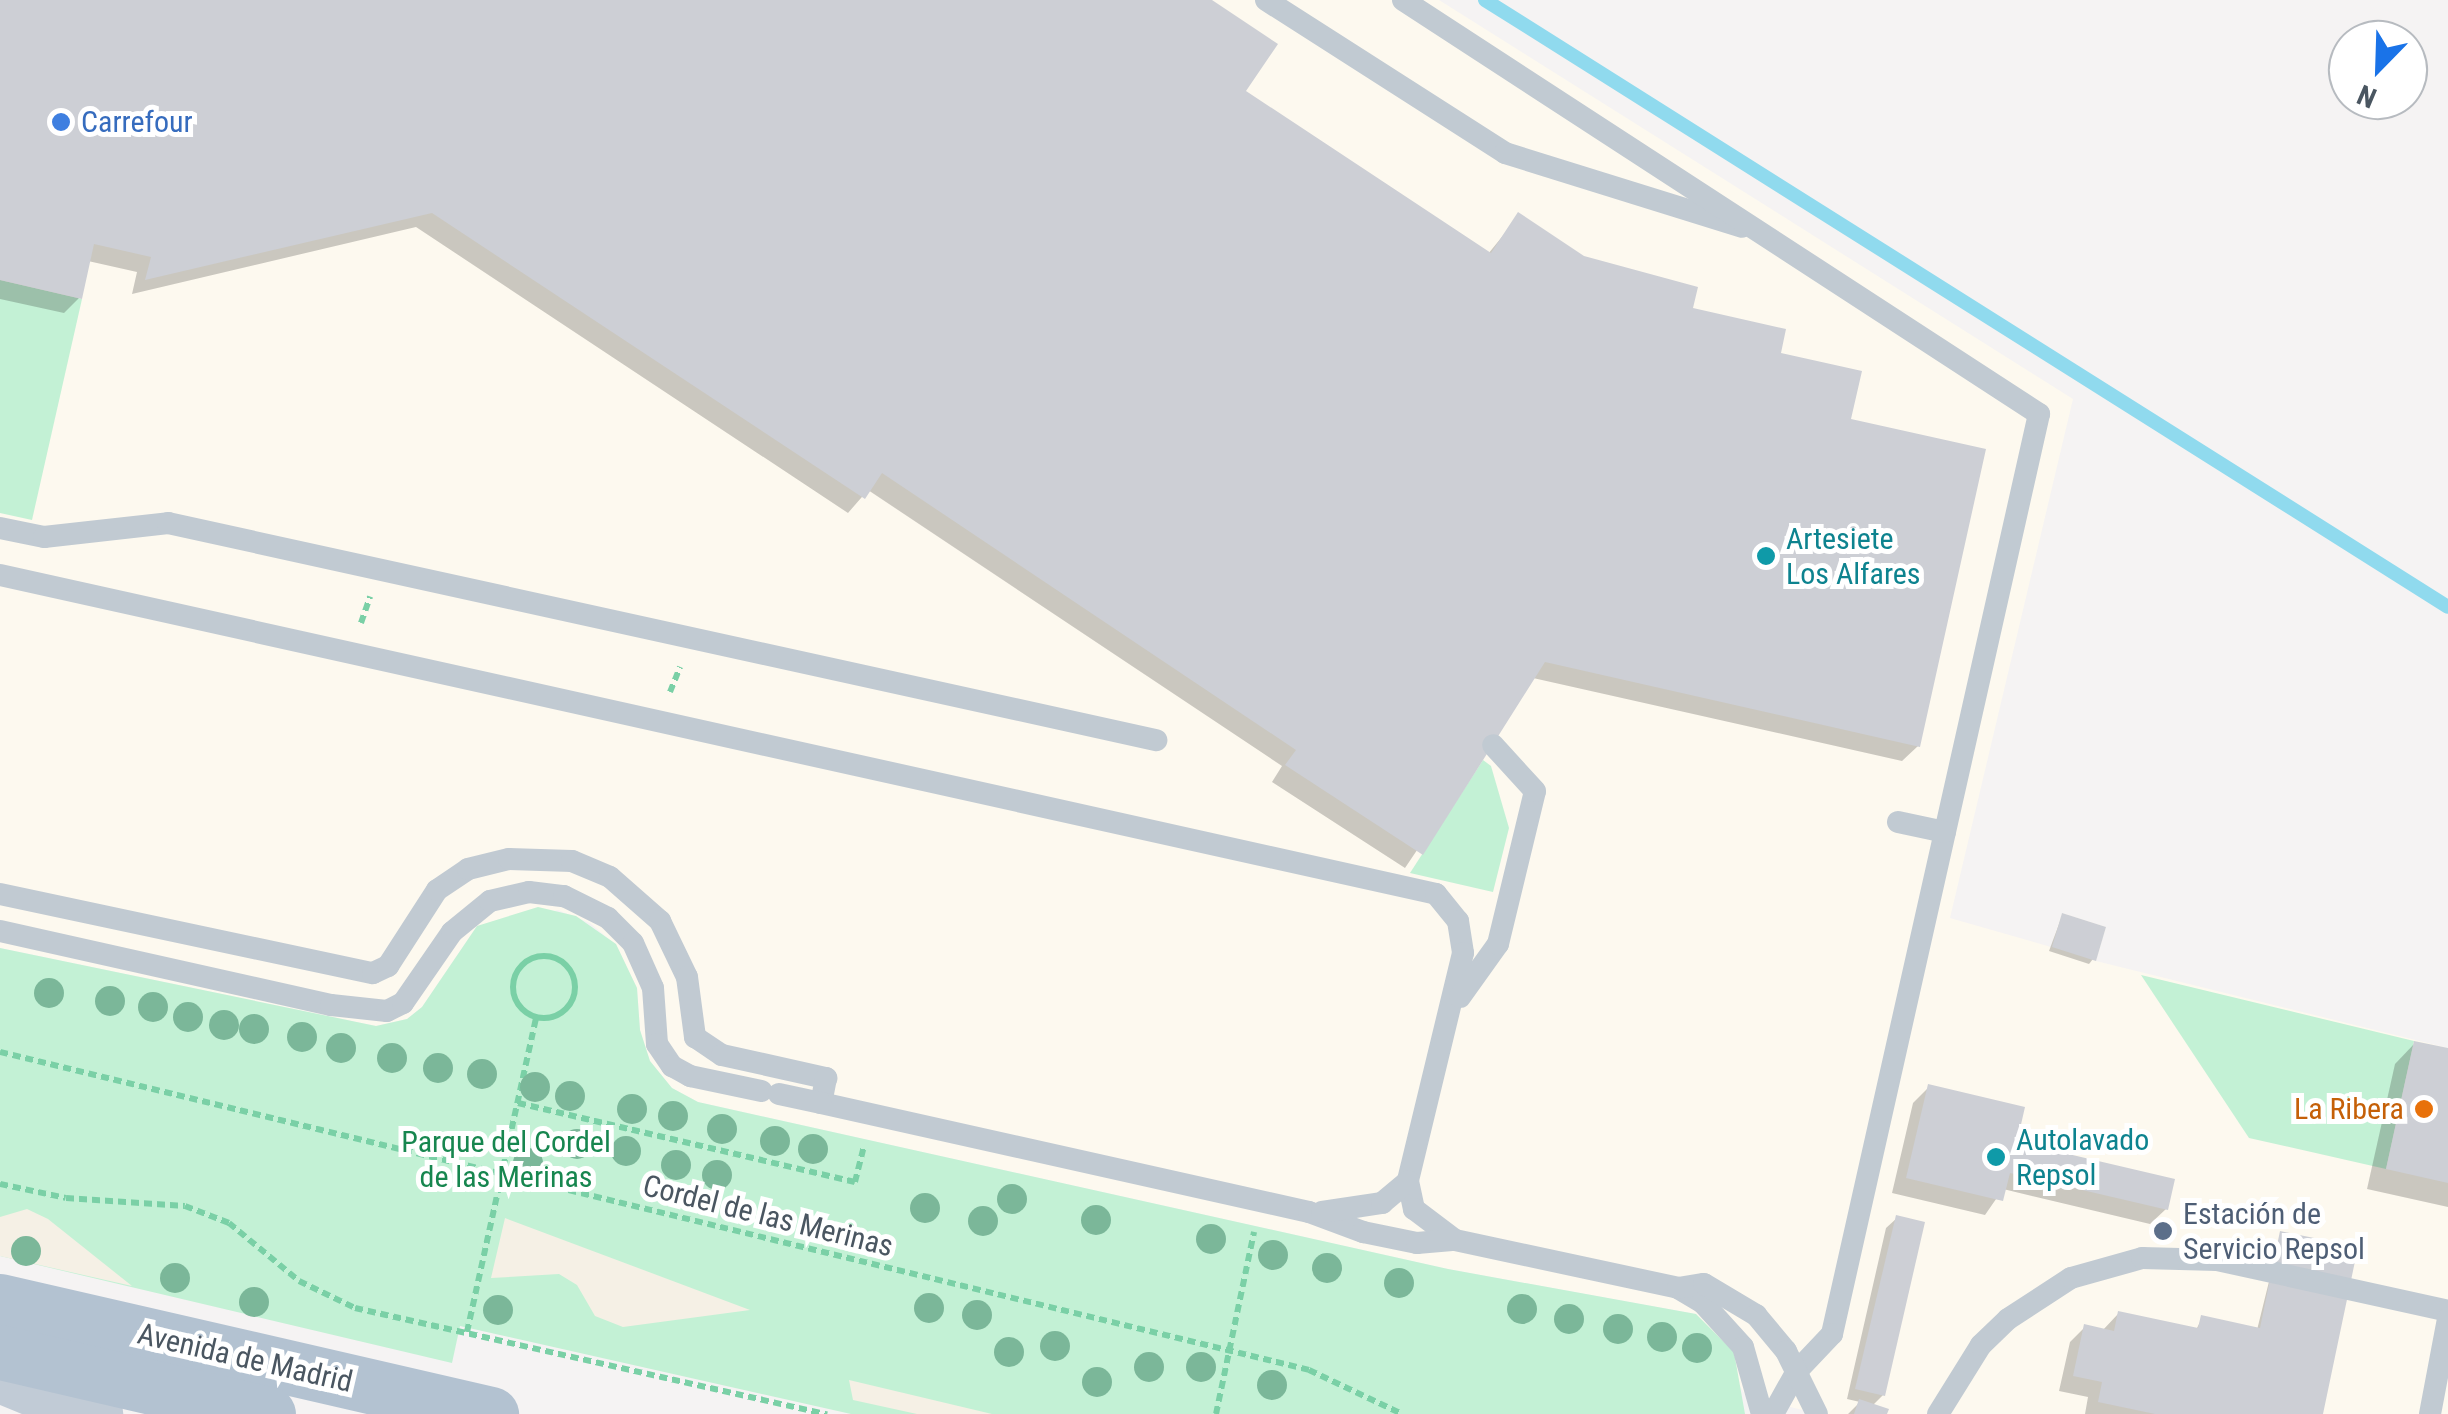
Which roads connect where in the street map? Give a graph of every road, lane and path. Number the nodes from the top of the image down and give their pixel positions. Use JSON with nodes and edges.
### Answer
{"nodes":[{"id":1,"x":1266,"y":0,"type":"edge"},
{"id":2,"x":1403,"y":0,"type":"edge"},
{"id":3,"x":1769,"y":235,"type":"junction"},
{"id":4,"x":0,"y":528,"type":"edge"},
{"id":5,"x":380,"y":570,"type":"junction"},
{"id":6,"x":0,"y":575,"type":"edge"},
{"id":7,"x":692,"y":637,"type":"junction"},
{"id":8,"x":352,"y":654,"type":"junction"},
{"id":9,"x":659,"y":722,"type":"junction"},
{"id":10,"x":1156,"y":740,"type":"dead end"},
{"id":11,"x":1493,"y":744,"type":"dead end"},
{"id":12,"x":1898,"y":822,"type":"dead end"},
{"id":13,"x":1946,"y":832,"type":"junction"},
{"id":14,"x":0,"y":894,"type":"edge"},
{"id":15,"x":0,"y":931,"type":"edge"},
{"id":16,"x":1454,"y":1004,"type":"junction"},
{"id":17,"x":536,"y":1017,"type":"junction"},
{"id":18,"x":0,"y":1052,"type":"edge"},
{"id":19,"x":518,"y":1103,"type":"junction"},
{"id":20,"x":821,"y":1103,"type":"junction"},
{"id":21,"x":865,"y":1139,"type":"dead end"},
{"id":22,"x":502,"y":1174,"type":"junction"},
{"id":23,"x":1408,"y":1180,"type":"junction"},
{"id":24,"x":0,"y":1184,"type":"edge"},
{"id":25,"x":1308,"y":1212,"type":"junction"},
{"id":26,"x":1255,"y":1226,"type":"dead end"},
{"id":27,"x":1455,"y":1240,"type":"junction"},
{"id":28,"x":1678,"y":1288,"type":"junction"},
{"id":29,"x":0,"y":1302,"type":"edge"},
{"id":30,"x":2448,"y":1311,"type":"edge"},
{"id":31,"x":2448,"y":1319,"type":"edge"},
{"id":32,"x":466,"y":1332,"type":"junction"},
{"id":33,"x":0,"y":1352,"type":"edge"},
{"id":34,"x":1229,"y":1352,"type":"junction"},
{"id":35,"x":1796,"y":1371,"type":"junction"},
{"id":36,"x":0,"y":1376,"type":"edge"},
{"id":37,"x":1945,"y":1413,"type":"edge"},
{"id":38,"x":95,"y":1414,"type":"edge"},
{"id":39,"x":268,"y":1414,"type":"edge"},
{"id":40,"x":491,"y":1414,"type":"edge"},
{"id":41,"x":827,"y":1414,"type":"edge"},
{"id":42,"x":1216,"y":1414,"type":"edge"},
{"id":43,"x":1402,"y":1414,"type":"edge"},
{"id":44,"x":1762,"y":1414,"type":"edge"},
{"id":45,"x":1773,"y":1414,"type":"edge"},
{"id":46,"x":1817,"y":1414,"type":"edge"},
{"id":47,"x":2430,"y":1414,"type":"edge"}],
"edges":[{"from":1,"to":3,"type":"lane"},
{"from":2,"to":3,"type":"lane"},
{"from":3,"to":13,"type":"lane"},
{"from":4,"to":5,"type":"lane"},
{"from":5,"to":7,"type":"lane"},
{"from":5,"to":8,"type":"path"},
{"from":6,"to":8,"type":"lane"},
{"from":7,"to":9,"type":"path"},
{"from":7,"to":10,"type":"lane"},
{"from":8,"to":9,"type":"lane"},
{"from":9,"to":16,"type":"lane"},
{"from":11,"to":16,"type":"lane"},
{"from":12,"to":13,"type":"lane"},
{"from":13,"to":35,"type":"lane"},
{"from":14,"to":20,"type":"lane"},
{"from":15,"to":20,"type":"lane"},
{"from":16,"to":23,"type":"lane"},
{"from":17,"to":17,"type":"path"},
{"from":17,"to":19,"type":"path"},
{"from":18,"to":22,"type":"path","name":"Cordel de las Merinas"},
{"from":19,"to":21,"type":"path"},
{"from":19,"to":22,"type":"path"},
{"from":20,"to":25,"type":"lane"},
{"from":22,"to":32,"type":"path"},
{"from":22,"to":34,"type":"path","name":"Cordel de las Merinas"},
{"from":23,"to":25,"type":"lane"},
{"from":23,"to":27,"type":"lane"},
{"from":24,"to":32,"type":"path"},
{"from":25,"to":27,"type":"lane"},
{"from":26,"to":34,"type":"path"},
{"from":27,"to":28,"type":"lane"},
{"from":28,"to":35,"type":"lane"},
{"from":28,"to":44,"type":"lane"},
{"from":29,"to":40,"type":"main road","name":"Avenida de Madrid"},
{"from":30,"to":37,"type":"lane"},
{"from":31,"to":47,"type":"lane"},
{"from":32,"to":41,"type":"path"},
{"from":33,"to":39,"type":"main road","name":"Avenida de Madrid"},
{"from":34,"to":42,"type":"path"},
{"from":34,"to":43,"type":"path","name":"Cordel de las Merinas"},
{"from":35,"to":45,"type":"lane"},
{"from":35,"to":46,"type":"lane"},
{"from":36,"to":38,"type":"main road"}]}
